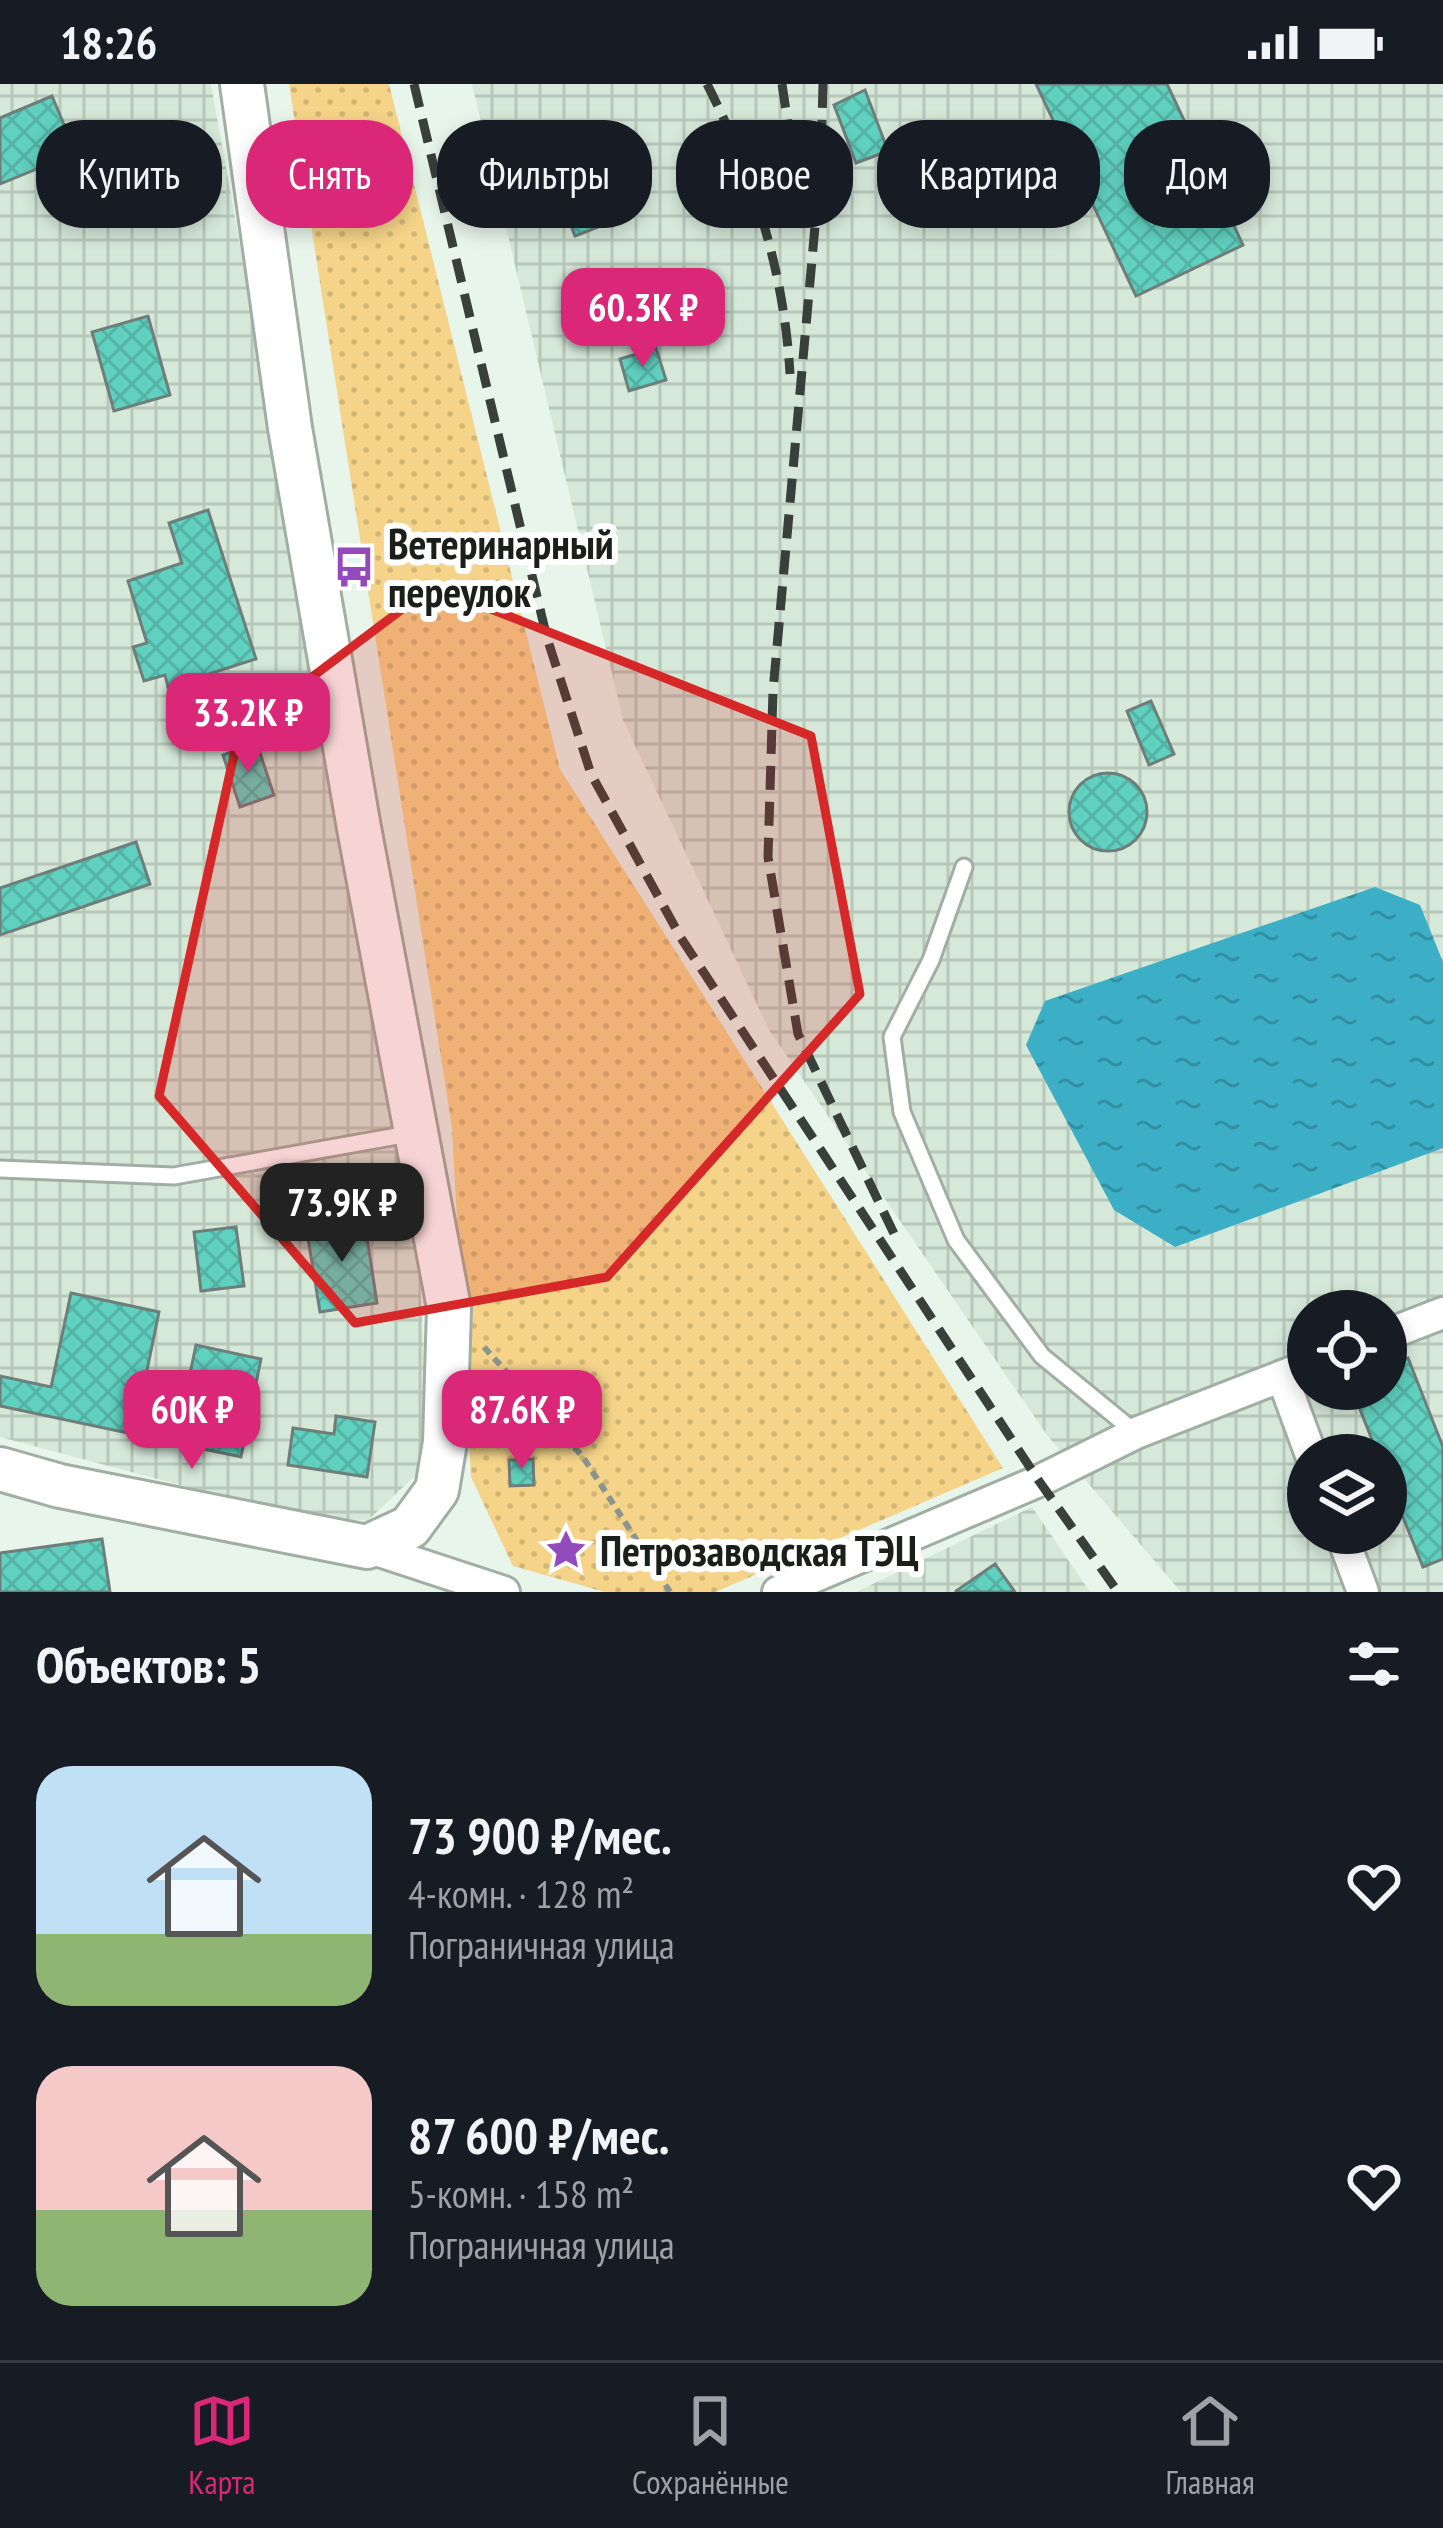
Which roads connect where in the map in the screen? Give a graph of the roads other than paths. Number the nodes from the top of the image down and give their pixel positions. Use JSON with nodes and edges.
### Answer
{"nodes":[{"id":1,"x":242,"y":84,"type":"edge"},
{"id":2,"x":964,"y":867,"type":"dead end"},
{"id":3,"x":417,"y":1132,"type":"junction"},
{"id":4,"x":0,"y":1168,"type":"edge"},
{"id":5,"x":1443,"y":1313,"type":"edge"},
{"id":6,"x":1407,"y":1327,"type":"edge"},
{"id":7,"x":1287,"y":1374,"type":"edge"},
{"id":8,"x":1136,"y":1433,"type":"junction"},
{"id":9,"x":0,"y":1469,"type":"edge"},
{"id":10,"x":368,"y":1547,"type":"junction"},
{"id":11,"x":1349,"y":1554,"type":"edge"},
{"id":12,"x":504,"y":1592,"type":"edge"},
{"id":13,"x":778,"y":1592,"type":"edge"},
{"id":14,"x":1363,"y":1592,"type":"edge"}],
"edges":[{"from":1,"to":3,"type":"main road"},
{"from":2,"to":8,"type":"lane"},
{"from":3,"to":4,"type":"lane"},
{"from":3,"to":10,"type":"main road"},
{"from":5,"to":6,"type":"street"},
{"from":7,"to":8,"type":"street"},
{"from":8,"to":13,"type":"street"},
{"from":9,"to":10,"type":"main road"},
{"from":10,"to":12,"type":"street"},
{"from":11,"to":14,"type":"street"}]}
